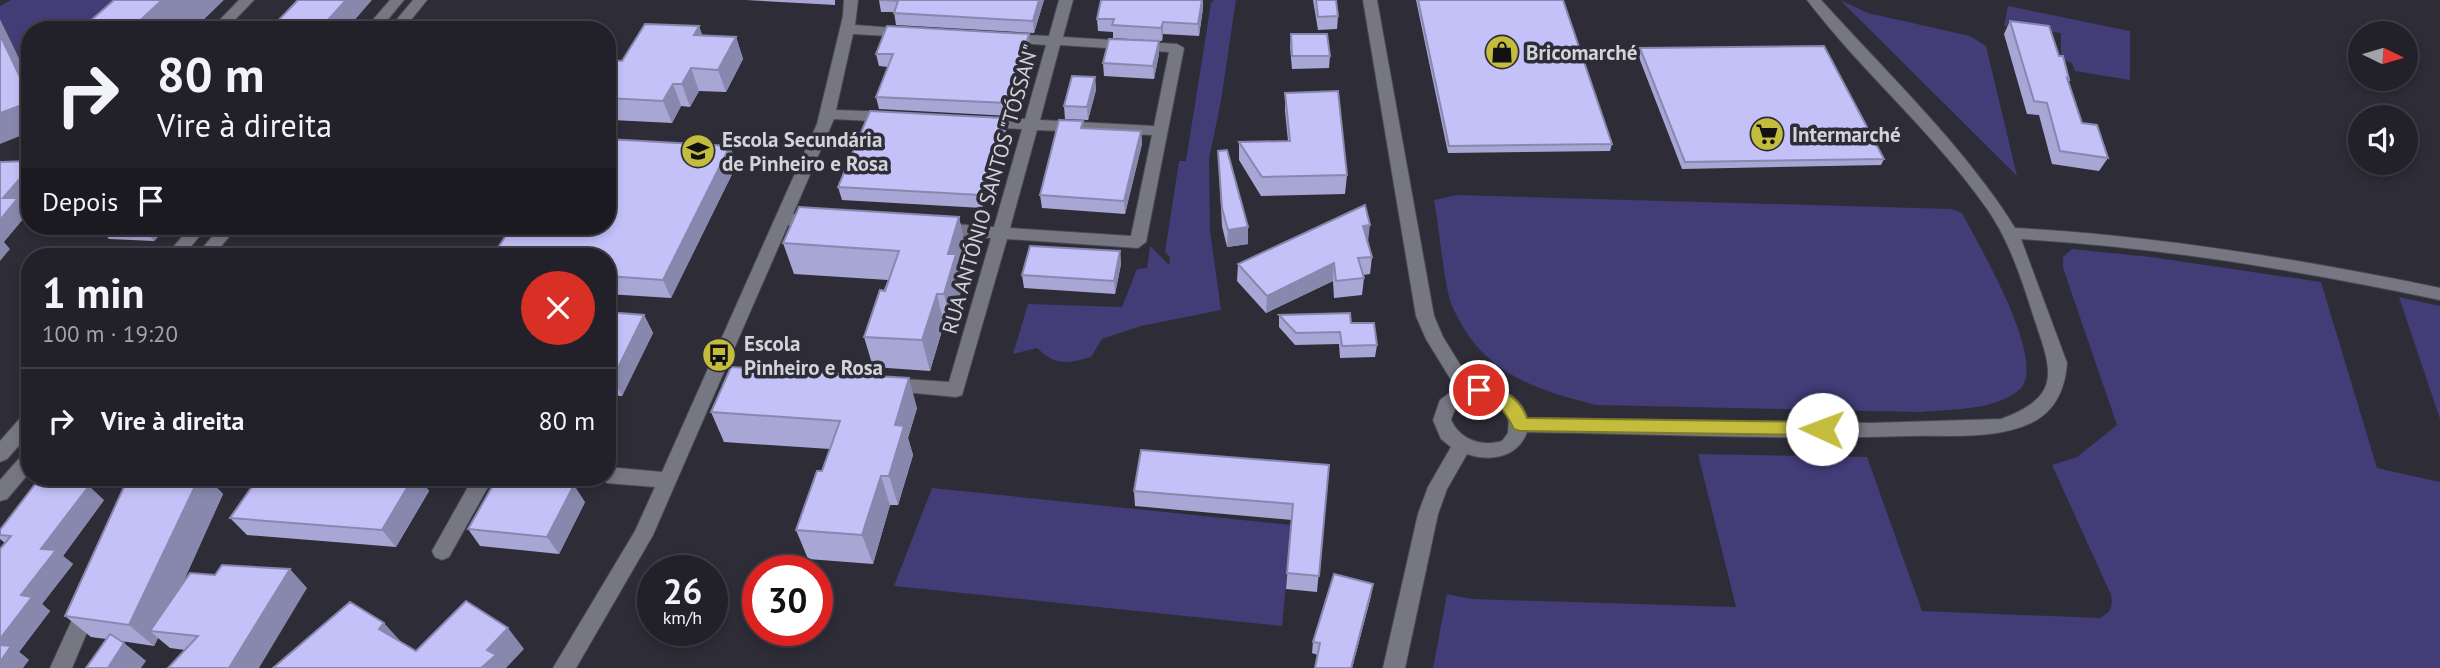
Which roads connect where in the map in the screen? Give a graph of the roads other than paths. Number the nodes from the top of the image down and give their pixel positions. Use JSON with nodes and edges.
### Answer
{"nodes":[{"id":1,"x":247,"y":0,"type":"edge"},
{"id":2,"x":397,"y":0,"type":"edge"},
{"id":3,"x":420,"y":0,"type":"edge"},
{"id":4,"x":851,"y":0,"type":"edge"},
{"id":5,"x":1066,"y":0,"type":"edge"},
{"id":6,"x":1370,"y":0,"type":"edge"},
{"id":7,"x":1814,"y":0,"type":"edge"},
{"id":8,"x":226,"y":21,"type":"edge"},
{"id":9,"x":379,"y":21,"type":"edge"},
{"id":10,"x":402,"y":21,"type":"edge"},
{"id":11,"x":846,"y":29,"type":"junction"},
{"id":12,"x":924,"y":33,"type":"edge"},
{"id":13,"x":990,"y":37,"type":"edge"},
{"id":14,"x":1056,"y":41,"type":"junction"},
{"id":15,"x":828,"y":114,"type":"junction"},
{"id":16,"x":909,"y":118,"type":"edge"},
{"id":17,"x":964,"y":121,"type":"edge"},
{"id":18,"x":1031,"y":124,"type":"junction"},
{"id":19,"x":1161,"y":131,"type":"junction"},
{"id":20,"x":783,"y":219,"type":"junction"},
{"id":21,"x":834,"y":222,"type":"edge"},
{"id":22,"x":924,"y":228,"type":"edge"},
{"id":23,"x":2010,"y":233,"type":"junction"},
{"id":24,"x":1002,"y":234,"type":"junction"},
{"id":25,"x":2440,"y":294,"type":"edge"},
{"id":26,"x":716,"y":371,"type":"junction"},
{"id":27,"x":740,"y":373,"type":"edge"},
{"id":28,"x":871,"y":384,"type":"edge"},
{"id":29,"x":1467,"y":391,"type":"junction"},
{"id":30,"x":1520,"y":425,"type":"junction"},
{"id":31,"x":21,"y":430,"type":"edge"},
{"id":32,"x":1462,"y":446,"type":"junction"},
{"id":33,"x":0,"y":454,"type":"edge"},
{"id":34,"x":21,"y":469,"type":"edge"},
{"id":35,"x":616,"y":476,"type":"edge"},
{"id":36,"x":668,"y":480,"type":"junction"},
{"id":37,"x":479,"y":486,"type":"edge"},
{"id":38,"x":0,"y":493,"type":"edge"},
{"id":39,"x":442,"y":551,"type":"dead end"},
{"id":40,"x":94,"y":592,"type":"edge"},
{"id":41,"x":61,"y":668,"type":"edge"},
{"id":42,"x":564,"y":668,"type":"edge"},
{"id":43,"x":1394,"y":668,"type":"edge"}],
"edges":[{"from":1,"to":8,"type":"street"},
{"from":2,"to":9,"type":"street"},
{"from":3,"to":10,"type":"street"},
{"from":4,"to":11,"type":"street"},
{"from":5,"to":14,"type":"street","name":"RUA ANTÓNIO SANTOS \"TÓSSAN\""},
{"from":6,"to":29,"type":"street"},
{"from":7,"to":23,"type":"street"},
{"from":11,"to":12,"type":"street"},
{"from":11,"to":15,"type":"street"},
{"from":13,"to":14,"type":"street"},
{"from":14,"to":18,"type":"street","name":"RUA ANTÓNIO SANTOS \"TÓSSAN\""},
{"from":14,"to":19,"type":"street"},
{"from":15,"to":16,"type":"street"},
{"from":15,"to":20,"type":"street"},
{"from":17,"to":18,"type":"street"},
{"from":18,"to":19,"type":"street"},
{"from":18,"to":24,"type":"street","name":"RUA ANTÓNIO SANTOS \"TÓSSAN\""},
{"from":19,"to":24,"type":"street"},
{"from":20,"to":21,"type":"street"},
{"from":20,"to":26,"type":"street"},
{"from":22,"to":24,"type":"street"},
{"from":23,"to":25,"type":"street"},
{"from":23,"to":30,"type":"street"},
{"from":24,"to":28,"type":"street","name":"RUA ANTÓNIO SANTOS \"TÓSSAN\""},
{"from":26,"to":27,"type":"street"},
{"from":26,"to":36,"type":"street"},
{"from":29,"to":30,"type":"street"},
{"from":29,"to":32,"type":"street"},
{"from":30,"to":32,"type":"street"},
{"from":31,"to":33,"type":"street"},
{"from":32,"to":43,"type":"street"},
{"from":34,"to":38,"type":"street"},
{"from":35,"to":36,"type":"street"},
{"from":36,"to":42,"type":"street"},
{"from":37,"to":39,"type":"street"},
{"from":40,"to":41,"type":"street"}]}
